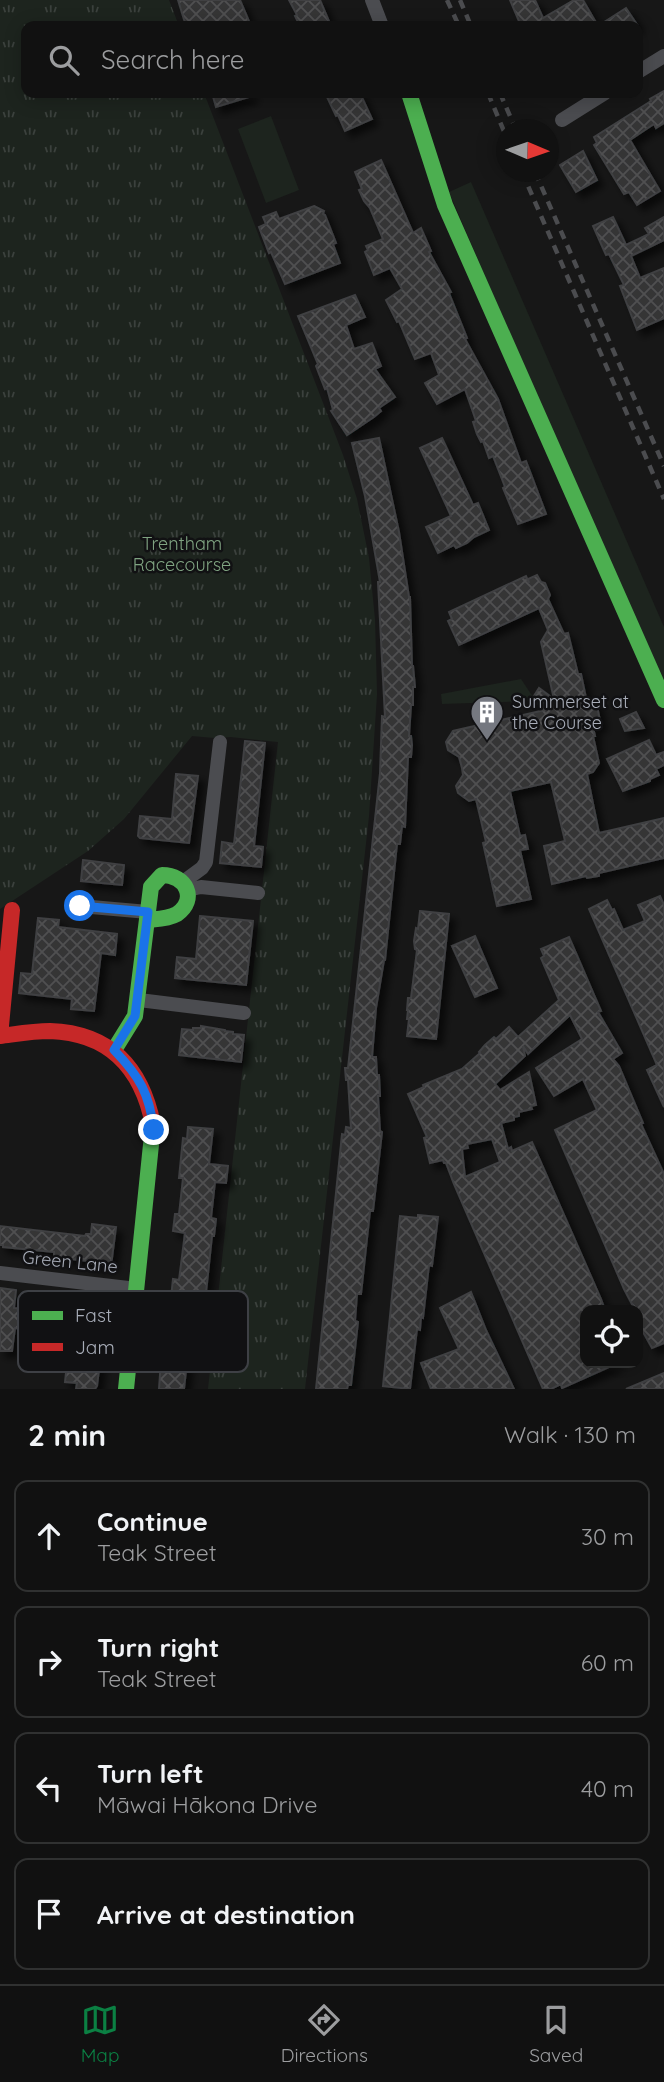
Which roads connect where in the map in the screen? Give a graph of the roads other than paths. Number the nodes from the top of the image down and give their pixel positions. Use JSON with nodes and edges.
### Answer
{"nodes":[{"id":1,"x":372,"y":0,"type":"edge"},
{"id":2,"x":380,"y":21,"type":"edge"},
{"id":3,"x":664,"y":56,"type":"edge"},
{"id":4,"x":643,"y":69,"type":"edge"},
{"id":5,"x":411,"y":98,"type":"edge"},
{"id":6,"x":597,"y":98,"type":"edge"},
{"id":7,"x":562,"y":120,"type":"dead end"},
{"id":8,"x":664,"y":700,"type":"edge"},
{"id":9,"x":220,"y":742,"type":"dead end"},
{"id":10,"x":185,"y":886,"type":"junction"},
{"id":11,"x":258,"y":893,"type":"dead end"},
{"id":12,"x":80,"y":906,"type":"dead end"},
{"id":13,"x":12,"y":910,"type":"dead end"},
{"id":14,"x":148,"y":916,"type":"junction"},
{"id":15,"x":139,"y":1000,"type":"junction"},
{"id":16,"x":244,"y":1013,"type":"dead end"},
{"id":17,"x":0,"y":1036,"type":"edge"},
{"id":18,"x":114,"y":1050,"type":"junction"},
{"id":19,"x":0,"y":1273,"type":"edge"},
{"id":20,"x":136,"y":1289,"type":"joint"}],
"edges":[{"from":1,"to":2,"type":"street"},
{"from":3,"to":4,"type":"street"},
{"from":5,"to":8,"type":"street"},
{"from":6,"to":7,"type":"street"},
{"from":9,"to":10,"type":"street"},
{"from":10,"to":11,"type":"street"},
{"from":10,"to":14,"type":"street"},
{"from":10,"to":14,"type":"street"},
{"from":12,"to":14,"type":"street"},
{"from":13,"to":17,"type":"street"},
{"from":14,"to":15,"type":"street"},
{"from":15,"to":16,"type":"street"},
{"from":15,"to":18,"type":"street"},
{"from":17,"to":18,"type":"street"},
{"from":18,"to":20,"type":"street"},
{"from":19,"to":20,"type":"street","name":"Green Lane"}]}
